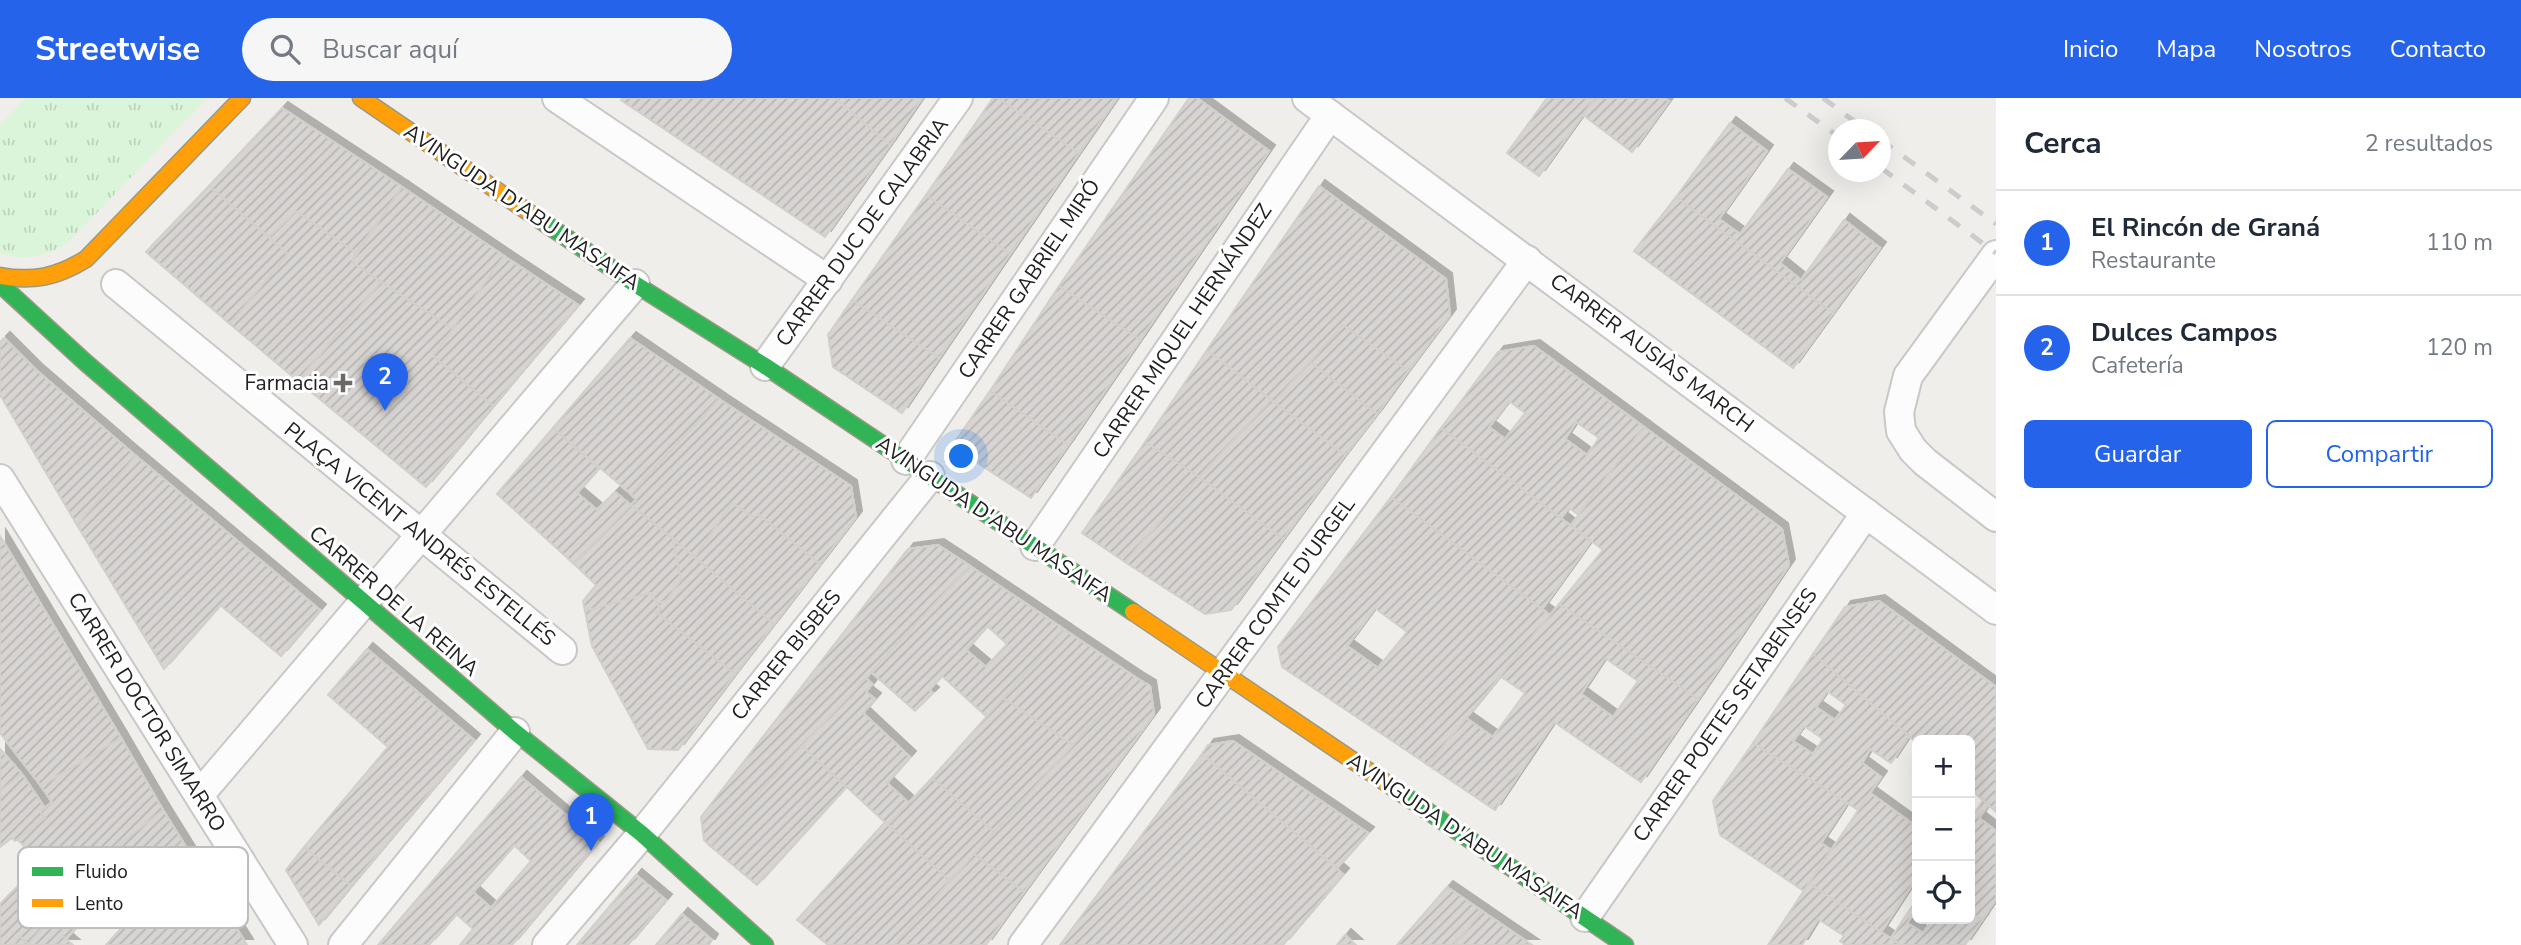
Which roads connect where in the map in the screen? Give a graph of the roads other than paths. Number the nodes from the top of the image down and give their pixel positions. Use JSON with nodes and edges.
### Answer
{"nodes":[{"id":1,"x":242,"y":98,"type":"edge"},
{"id":2,"x":361,"y":98,"type":"edge"},
{"id":3,"x":557,"y":98,"type":"edge"},
{"id":4,"x":958,"y":98,"type":"edge"},
{"id":5,"x":1154,"y":98,"type":"edge"},
{"id":6,"x":1307,"y":98,"type":"edge"},
{"id":7,"x":1329,"y":115,"type":"junction"},
{"id":8,"x":1996,"y":255,"type":"edge"},
{"id":9,"x":1527,"y":260,"type":"junction"},
{"id":10,"x":828,"y":280,"type":"junction"},
{"id":11,"x":37,"y":281,"type":"joint"},
{"id":12,"x":116,"y":284,"type":"dead end"},
{"id":13,"x":635,"y":284,"type":"junction"},
{"id":14,"x":3,"y":289,"type":"edge"},
{"id":15,"x":765,"y":366,"type":"junction"},
{"id":16,"x":906,"y":460,"type":"junction"},
{"id":17,"x":930,"y":476,"type":"junction"},
{"id":18,"x":0,"y":479,"type":"edge"},
{"id":19,"x":1866,"y":513,"type":"junction"},
{"id":20,"x":1996,"y":517,"type":"edge"},
{"id":21,"x":422,"y":536,"type":"junction"},
{"id":22,"x":1035,"y":547,"type":"junction"},
{"id":23,"x":363,"y":602,"type":"junction"},
{"id":24,"x":1996,"y":610,"type":"edge"},
{"id":25,"x":562,"y":650,"type":"dead end"},
{"id":26,"x":1224,"y":673,"type":"junction"},
{"id":27,"x":515,"y":732,"type":"junction"},
{"id":28,"x":200,"y":794,"type":"junction"},
{"id":29,"x":642,"y":834,"type":"junction"},
{"id":30,"x":233,"y":847,"type":"edge"},
{"id":31,"x":248,"y":872,"type":"edge"},
{"id":32,"x":1585,"y":917,"type":"junction"},
{"id":33,"x":754,"y":941,"type":"edge"},
{"id":34,"x":293,"y":945,"type":"edge"},
{"id":35,"x":343,"y":945,"type":"edge"},
{"id":36,"x":547,"y":945,"type":"edge"},
{"id":37,"x":1023,"y":945,"type":"edge"},
{"id":38,"x":1625,"y":945,"type":"edge"}],
"edges":[{"from":1,"to":11,"type":"street"},
{"from":2,"to":13,"type":"street","name":"AVINGUDA D'ABU MASAIFA"},
{"from":3,"to":10,"type":"street"},
{"from":4,"to":10,"type":"street","name":"CARRER DUC DE CALABRIA"},
{"from":5,"to":16,"type":"street","name":"CARRER GABRIEL MIRÓ"},
{"from":6,"to":7,"type":"street","name":"CARRER AUSIÀS MARCH"},
{"from":7,"to":9,"type":"street","name":"CARRER AUSIÀS MARCH"},
{"from":7,"to":22,"type":"street","name":"CARRER MIQUEL HERNÁNDEZ"},
{"from":8,"to":20,"type":"street"},
{"from":9,"to":19,"type":"street","name":"CARRER AUSIÀS MARCH"},
{"from":9,"to":26,"type":"street","name":"CARRER COMTE D'URGEL"},
{"from":10,"to":15,"type":"street","name":"CARRER DUC DE CALABRIA"},
{"from":11,"to":14,"type":"street"},
{"from":12,"to":21,"type":"street","name":"PLAÇA VICENT ANDRÉS ESTELLÉS"},
{"from":13,"to":15,"type":"street","name":"AVINGUDA D'ABU MASAIFA"},
{"from":13,"to":21,"type":"street"},
{"from":14,"to":23,"type":"street","name":"CARRER DE LA REINA"},
{"from":15,"to":16,"type":"street","name":"AVINGUDA D'ABU MASAIFA"},
{"from":16,"to":17,"type":"street","name":"AVINGUDA D'ABU MASAIFA"},
{"from":17,"to":22,"type":"street","name":"AVINGUDA D'ABU MASAIFA"},
{"from":17,"to":29,"type":"street","name":"CARRER BISBES"},
{"from":18,"to":28,"type":"street","name":"CARRER DOCTOR SIMARRO"},
{"from":19,"to":24,"type":"street","name":"CARRER AUSIÀS MARCH"},
{"from":19,"to":32,"type":"street","name":"CARRER POETES SETABENSES"},
{"from":21,"to":23,"type":"street"},
{"from":21,"to":25,"type":"street","name":"PLAÇA VICENT ANDRÉS ESTELLÉS"},
{"from":22,"to":26,"type":"street","name":"AVINGUDA D'ABU MASAIFA"},
{"from":23,"to":27,"type":"street","name":"CARRER DE LA REINA"},
{"from":23,"to":28,"type":"street"},
{"from":26,"to":32,"type":"street","name":"AVINGUDA D'ABU MASAIFA"},
{"from":26,"to":37,"type":"street","name":"CARRER COMTE D'URGEL"},
{"from":27,"to":29,"type":"street","name":"CARRER DE LA REINA"},
{"from":27,"to":35,"type":"street"},
{"from":28,"to":30,"type":"street","name":"CARRER DOCTOR SIMARRO"},
{"from":29,"to":33,"type":"street","name":"CARRER DE LA REINA"},
{"from":29,"to":36,"type":"street","name":"CARRER BISBES"},
{"from":31,"to":34,"type":"street","name":"CARRER DOCTOR SIMARRO"},
{"from":32,"to":38,"type":"street","name":"AVINGUDA D'ABU MASAIFA"}]}
